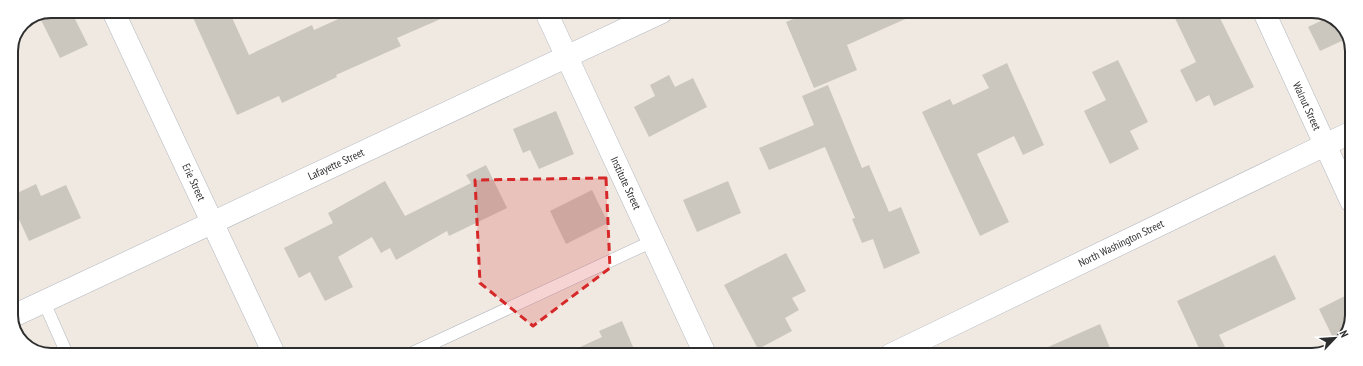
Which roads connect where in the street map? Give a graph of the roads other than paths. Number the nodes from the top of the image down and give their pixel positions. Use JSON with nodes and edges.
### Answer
{"nodes":[{"id":1,"x":116,"y":18,"type":"edge"},
{"id":2,"x":549,"y":18,"type":"edge"},
{"id":3,"x":649,"y":18,"type":"edge"},
{"id":4,"x":1267,"y":18,"type":"edge"},
{"id":5,"x":567,"y":56,"type":"junction"},
{"id":6,"x":1345,"y":135,"type":"edge"},
{"id":7,"x":1325,"y":144,"type":"junction"},
{"id":8,"x":1345,"y":188,"type":"edge"},
{"id":9,"x":212,"y":222,"type":"junction"},
{"id":10,"x":653,"y":241,"type":"junction"},
{"id":11,"x":44,"y":302,"type":"junction"},
{"id":12,"x":18,"y":314,"type":"edge"},
{"id":13,"x":64,"y":348,"type":"edge"},
{"id":14,"x":271,"y":348,"type":"edge"},
{"id":15,"x":423,"y":348,"type":"edge"},
{"id":16,"x":702,"y":348,"type":"edge"},
{"id":17,"x":904,"y":348,"type":"edge"}],
"edges":[{"from":1,"to":9,"type":"street","name":"Erie Street"},
{"from":2,"to":5,"type":"street","name":"Institute Street"},
{"from":3,"to":5,"type":"street","name":"Lafayette Street"},
{"from":4,"to":7,"type":"street","name":"Walnut Street"},
{"from":5,"to":9,"type":"street","name":"Lafayette Street"},
{"from":5,"to":10,"type":"street","name":"Institute Street"},
{"from":6,"to":7,"type":"street","name":"North Washington Street"},
{"from":7,"to":8,"type":"street","name":"Walnut Street"},
{"from":7,"to":17,"type":"street","name":"North Washington Street"},
{"from":9,"to":11,"type":"street","name":"Lafayette Street"},
{"from":9,"to":14,"type":"street","name":"Erie Street"},
{"from":10,"to":15,"type":"lane"},
{"from":10,"to":16,"type":"street","name":"Institute Street"},
{"from":11,"to":12,"type":"street","name":"Lafayette Street"},
{"from":11,"to":13,"type":"lane"}]}
